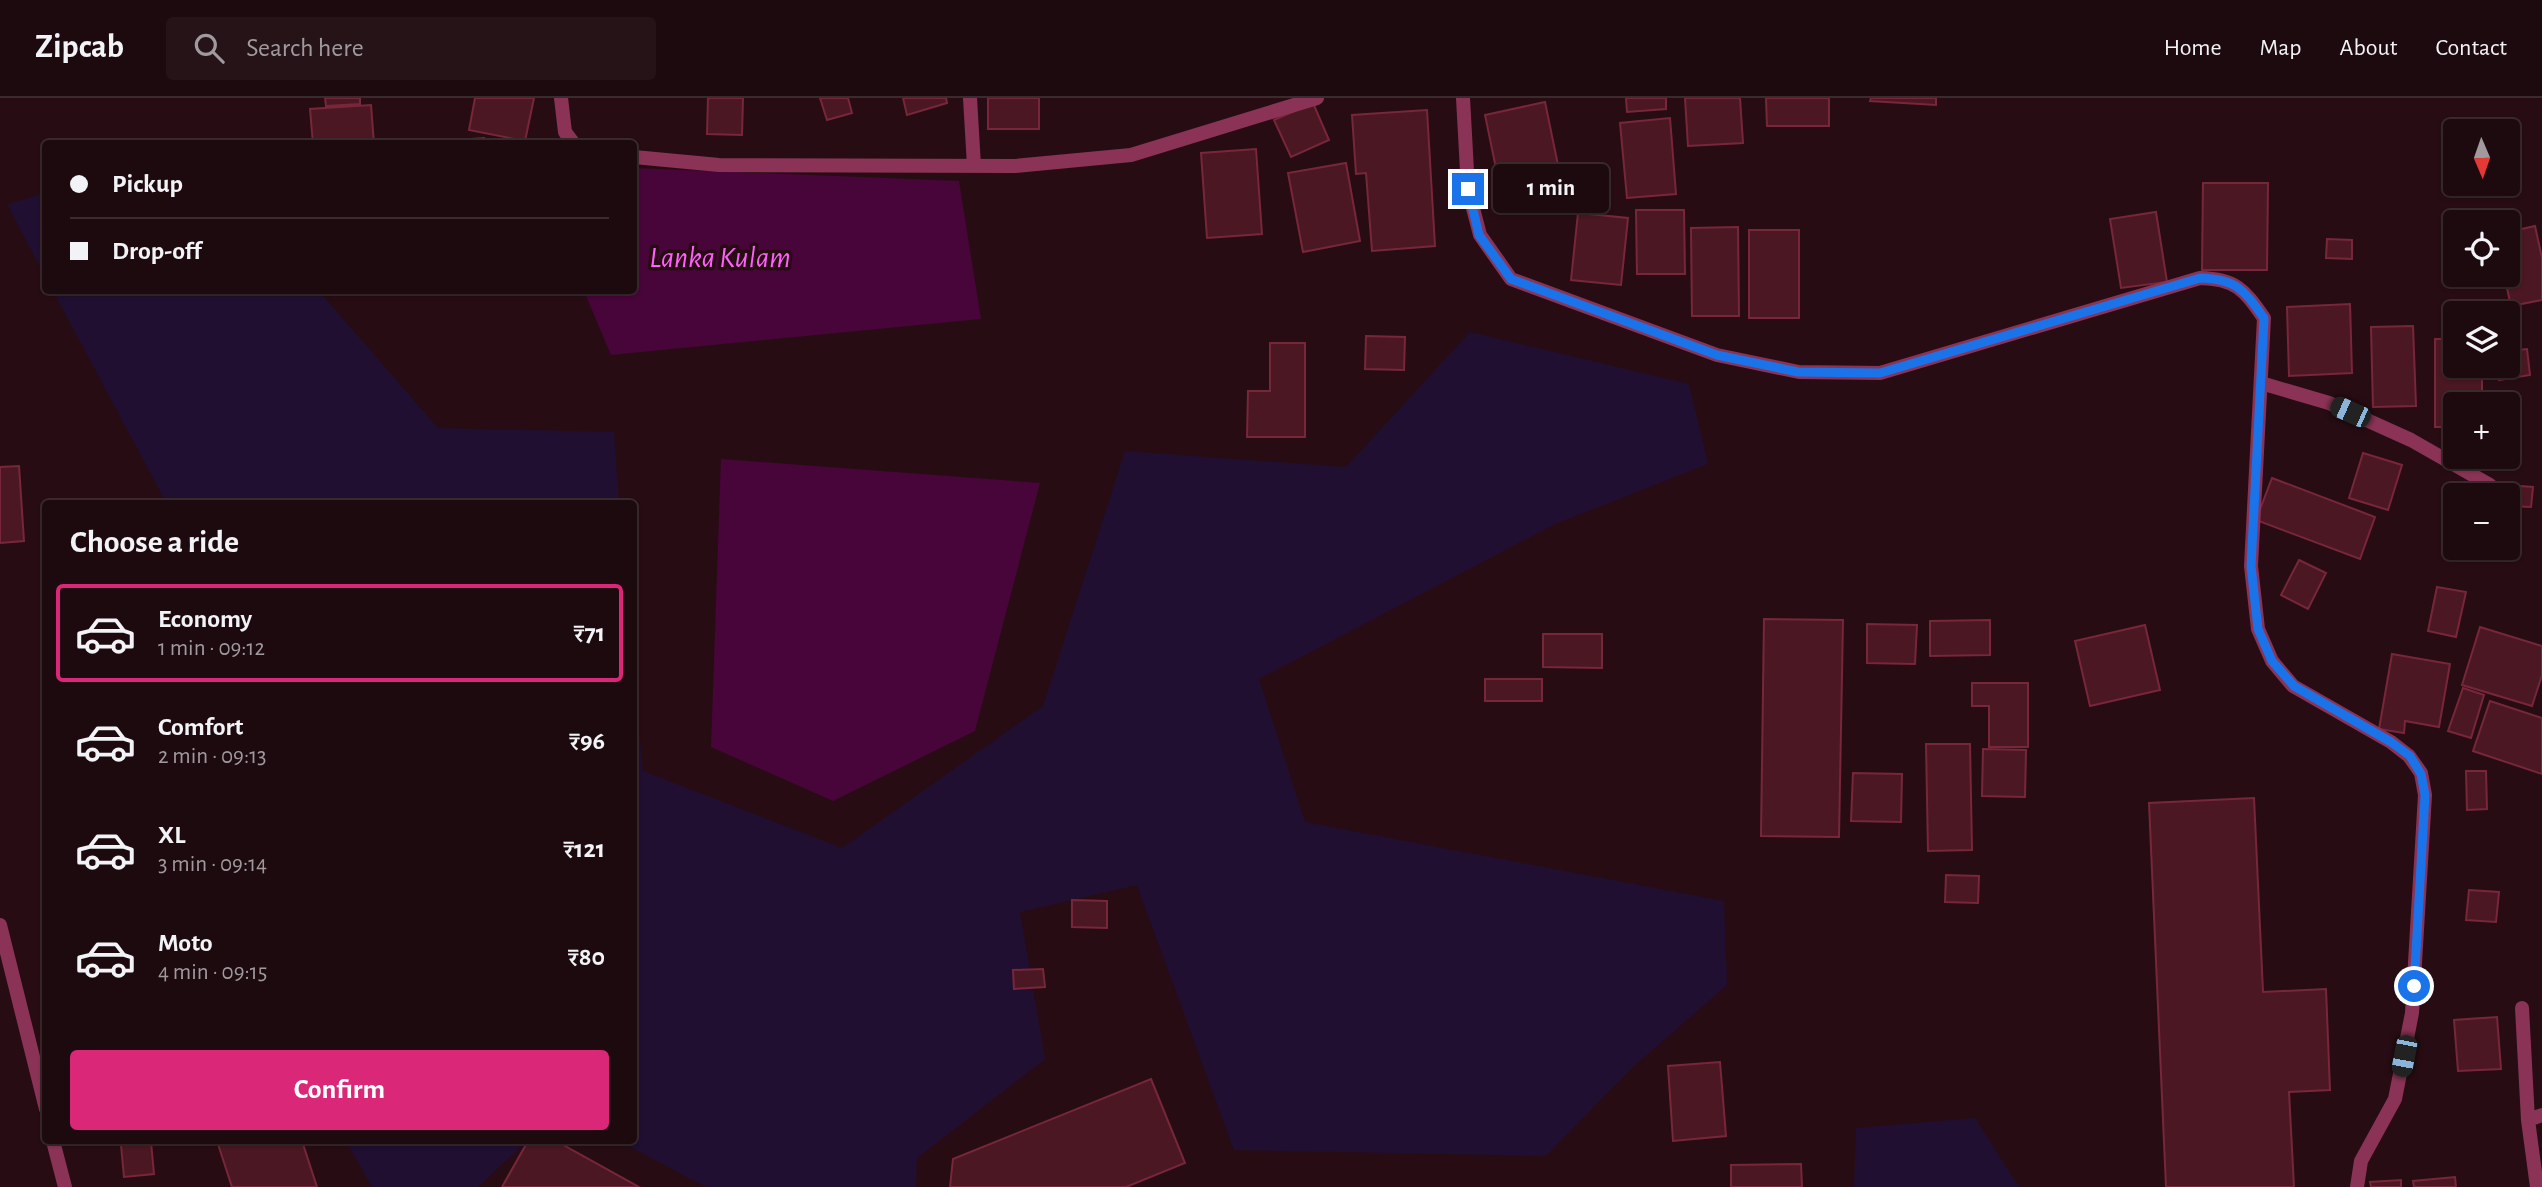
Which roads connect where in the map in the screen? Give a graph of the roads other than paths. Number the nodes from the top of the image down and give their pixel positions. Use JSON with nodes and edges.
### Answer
{"nodes":[{"id":1,"x":561,"y":98,"type":"edge"},
{"id":2,"x":970,"y":98,"type":"edge"},
{"id":3,"x":1317,"y":98,"type":"edge"},
{"id":4,"x":1463,"y":98,"type":"edge"},
{"id":5,"x":571,"y":140,"type":"edge"},
{"id":6,"x":637,"y":157,"type":"edge"},
{"id":7,"x":974,"y":166,"type":"junction"},
{"id":8,"x":2261,"y":383,"type":"junction"},
{"id":9,"x":2486,"y":483,"type":"edge"},
{"id":10,"x":0,"y":925,"type":"edge"},
{"id":11,"x":2522,"y":1008,"type":"dead end"},
{"id":12,"x":42,"y":1093,"type":"edge"},
{"id":13,"x":2535,"y":1117,"type":"edge"},
{"id":14,"x":54,"y":1144,"type":"edge"},
{"id":15,"x":65,"y":1187,"type":"edge"},
{"id":16,"x":2357,"y":1187,"type":"edge"},
{"id":17,"x":2537,"y":1187,"type":"edge"}],
"edges":[{"from":1,"to":5,"type":"street"},
{"from":2,"to":7,"type":"street"},
{"from":3,"to":7,"type":"street"},
{"from":4,"to":8,"type":"street"},
{"from":6,"to":7,"type":"street"},
{"from":8,"to":9,"type":"street"},
{"from":8,"to":16,"type":"street"},
{"from":10,"to":12,"type":"street"},
{"from":11,"to":13,"type":"street"},
{"from":13,"to":17,"type":"street"},
{"from":14,"to":15,"type":"street"}]}
